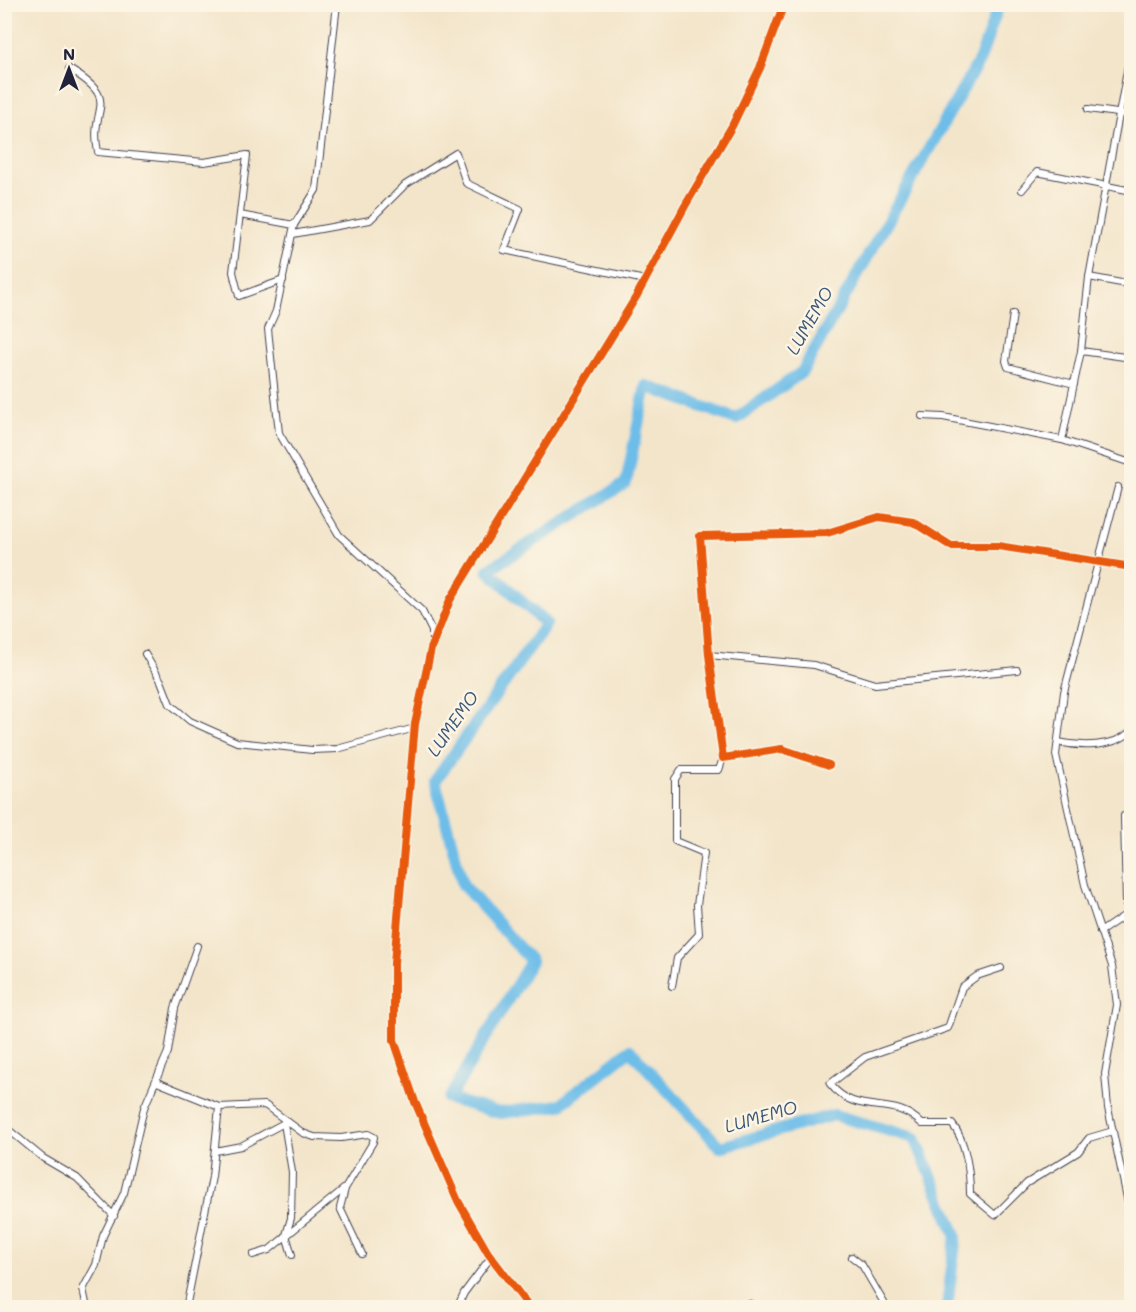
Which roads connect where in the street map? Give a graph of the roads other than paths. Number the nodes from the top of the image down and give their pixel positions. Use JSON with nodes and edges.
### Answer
{"nodes":[{"id":1,"x":337,"y":4,"type":"edge"},
{"id":2,"x":784,"y":4,"type":"edge"},
{"id":3,"x":1131,"y":44,"type":"edge"},
{"id":4,"x":69,"y":69,"type":"dead end"},
{"id":5,"x":1088,"y":109,"type":"dead end"},
{"id":6,"x":1118,"y":112,"type":"junction"},
{"id":7,"x":1131,"y":115,"type":"edge"},
{"id":8,"x":1105,"y":186,"type":"junction"},
{"id":9,"x":1022,"y":190,"type":"dead end"},
{"id":10,"x":1131,"y":191,"type":"edge"},
{"id":11,"x":240,"y":215,"type":"junction"},
{"id":12,"x":294,"y":225,"type":"junction"},
{"id":13,"x":293,"y":234,"type":"junction"},
{"id":14,"x":1089,"y":276,"type":"junction"},
{"id":15,"x":283,"y":280,"type":"junction"},
{"id":16,"x":645,"y":280,"type":"junction"},
{"id":17,"x":1131,"y":285,"type":"edge"},
{"id":18,"x":1013,"y":314,"type":"dead end"},
{"id":19,"x":1082,"y":351,"type":"junction"},
{"id":20,"x":1131,"y":358,"type":"edge"},
{"id":21,"x":1074,"y":384,"type":"junction"},
{"id":22,"x":922,"y":416,"type":"dead end"},
{"id":23,"x":1062,"y":440,"type":"junction"},
{"id":24,"x":1131,"y":456,"type":"edge"},
{"id":25,"x":1118,"y":488,"type":"dead end"},
{"id":26,"x":1100,"y":562,"type":"junction"},
{"id":27,"x":1131,"y":567,"type":"edge"},
{"id":28,"x":431,"y":649,"type":"junction"},
{"id":29,"x":144,"y":654,"type":"dead end"},
{"id":30,"x":709,"y":655,"type":"junction"},
{"id":31,"x":1017,"y":670,"type":"dead end"},
{"id":32,"x":415,"y":728,"type":"junction"},
{"id":33,"x":1131,"y":731,"type":"edge"},
{"id":34,"x":1058,"y":742,"type":"junction"},
{"id":35,"x":723,"y":758,"type":"junction"},
{"id":36,"x":830,"y":765,"type":"dead end"},
{"id":37,"x":1124,"y":816,"type":"dead end"},
{"id":38,"x":1130,"y":911,"type":"edge"},
{"id":39,"x":1100,"y":932,"type":"junction"},
{"id":40,"x":197,"y":946,"type":"dead end"},
{"id":41,"x":1001,"y":968,"type":"dead end"},
{"id":42,"x":672,"y":986,"type":"dead end"},
{"id":43,"x":157,"y":1082,"type":"junction"},
{"id":44,"x":219,"y":1107,"type":"junction"},
{"id":45,"x":286,"y":1122,"type":"junction"},
{"id":46,"x":4,"y":1126,"type":"edge"},
{"id":47,"x":1113,"y":1131,"type":"junction"},
{"id":48,"x":215,"y":1151,"type":"junction"},
{"id":49,"x":346,"y":1187,"type":"junction"},
{"id":50,"x":114,"y":1216,"type":"junction"},
{"id":51,"x":1131,"y":1222,"type":"edge"},
{"id":52,"x":286,"y":1235,"type":"junction"},
{"id":53,"x":362,"y":1254,"type":"dead end"},
{"id":54,"x":253,"y":1255,"type":"dead end"},
{"id":55,"x":292,"y":1255,"type":"dead end"},
{"id":56,"x":491,"y":1257,"type":"junction"},
{"id":57,"x":852,"y":1257,"type":"dead end"},
{"id":58,"x":750,"y":1304,"type":"dead end"},
{"id":59,"x":87,"y":1308,"type":"edge"},
{"id":60,"x":186,"y":1308,"type":"edge"},
{"id":61,"x":457,"y":1308,"type":"edge"},
{"id":62,"x":530,"y":1308,"type":"edge"},
{"id":63,"x":760,"y":1308,"type":"edge"},
{"id":64,"x":887,"y":1308,"type":"edge"}],
"edges":[{"from":1,"to":12,"type":"street"},
{"from":2,"to":16,"type":"street"},
{"from":3,"to":6,"type":"street"},
{"from":4,"to":11,"type":"street"},
{"from":5,"to":6,"type":"street"},
{"from":6,"to":7,"type":"street"},
{"from":6,"to":8,"type":"street"},
{"from":8,"to":9,"type":"street"},
{"from":8,"to":10,"type":"street"},
{"from":8,"to":14,"type":"street"},
{"from":11,"to":12,"type":"street"},
{"from":11,"to":15,"type":"street"},
{"from":12,"to":13,"type":"street"},
{"from":13,"to":15,"type":"street"},
{"from":13,"to":16,"type":"street"},
{"from":14,"to":17,"type":"street"},
{"from":14,"to":19,"type":"street"},
{"from":15,"to":28,"type":"street"},
{"from":16,"to":28,"type":"street"},
{"from":18,"to":21,"type":"street"},
{"from":19,"to":20,"type":"street"},
{"from":19,"to":21,"type":"street"},
{"from":21,"to":23,"type":"street"},
{"from":22,"to":23,"type":"street"},
{"from":23,"to":24,"type":"street"},
{"from":25,"to":26,"type":"street"},
{"from":26,"to":27,"type":"street"},
{"from":26,"to":30,"type":"street"},
{"from":26,"to":34,"type":"street"},
{"from":28,"to":32,"type":"street"},
{"from":29,"to":32,"type":"street"},
{"from":30,"to":31,"type":"street"},
{"from":30,"to":35,"type":"street"},
{"from":32,"to":56,"type":"street"},
{"from":33,"to":34,"type":"street"},
{"from":34,"to":39,"type":"street"},
{"from":35,"to":36,"type":"street"},
{"from":35,"to":42,"type":"street"},
{"from":37,"to":38,"type":"street"},
{"from":38,"to":39,"type":"street"},
{"from":39,"to":47,"type":"street"},
{"from":40,"to":43,"type":"street"},
{"from":41,"to":47,"type":"street"},
{"from":43,"to":44,"type":"street"},
{"from":43,"to":50,"type":"street"},
{"from":44,"to":45,"type":"street"},
{"from":44,"to":48,"type":"street"},
{"from":45,"to":48,"type":"street"},
{"from":45,"to":49,"type":"street"},
{"from":45,"to":52,"type":"street"},
{"from":46,"to":50,"type":"street"},
{"from":47,"to":51,"type":"street"},
{"from":48,"to":60,"type":"street"},
{"from":49,"to":52,"type":"street"},
{"from":49,"to":53,"type":"street"},
{"from":50,"to":59,"type":"street"},
{"from":52,"to":54,"type":"street"},
{"from":52,"to":55,"type":"street"},
{"from":56,"to":61,"type":"street"},
{"from":56,"to":62,"type":"street"},
{"from":57,"to":64,"type":"street"},
{"from":58,"to":63,"type":"street"}]}
